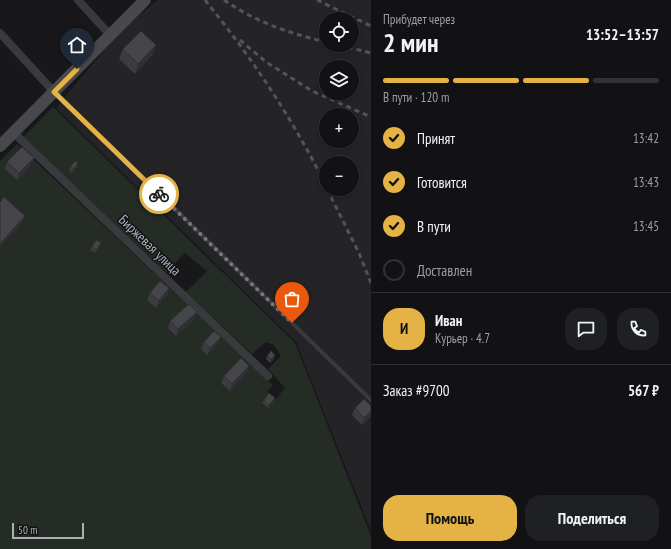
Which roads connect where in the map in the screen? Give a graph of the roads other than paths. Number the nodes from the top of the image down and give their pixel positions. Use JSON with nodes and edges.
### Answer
{"nodes":[{"id":1,"x":78,"y":0,"type":"edge"},
{"id":2,"x":145,"y":0,"type":"edge"},
{"id":3,"x":0,"y":33,"type":"edge"},
{"id":4,"x":110,"y":35,"type":"junction"},
{"id":5,"x":54,"y":92,"type":"junction"},
{"id":6,"x":14,"y":133,"type":"junction"},
{"id":7,"x":0,"y":146,"type":"edge"},
{"id":8,"x":268,"y":376,"type":"dead end"},
{"id":9,"x":371,"y":400,"type":"edge"}],
"edges":[{"from":1,"to":4,"type":"street"},
{"from":2,"to":4,"type":"main road"},
{"from":3,"to":5,"type":"street"},
{"from":4,"to":5,"type":"main road"},
{"from":5,"to":6,"type":"main road"},
{"from":5,"to":9,"type":"lane"},
{"from":6,"to":7,"type":"main road"},
{"from":6,"to":8,"type":"street","name":"Биржевая улица"}]}
